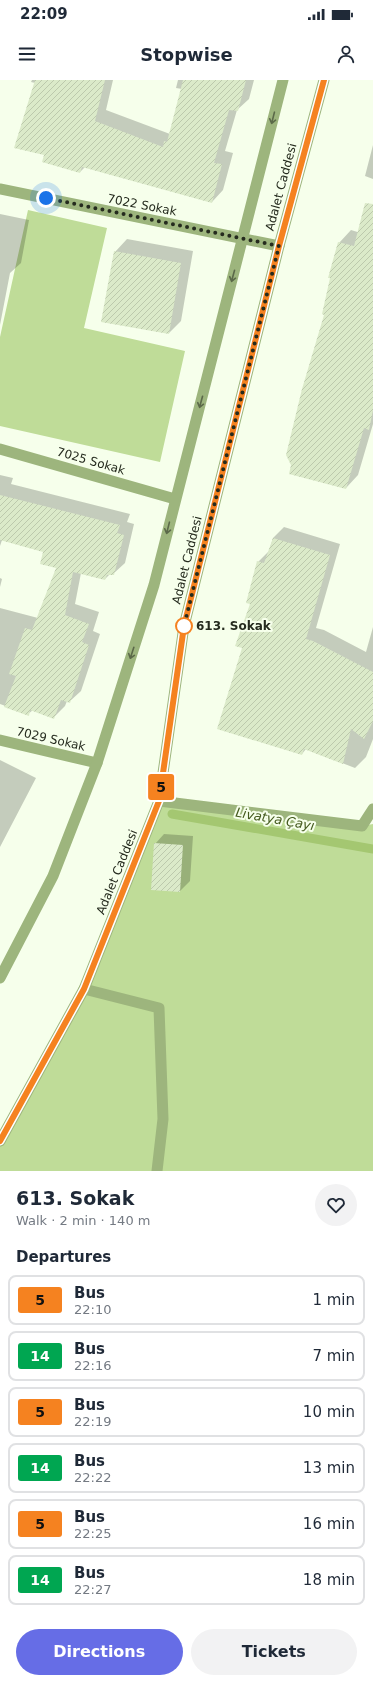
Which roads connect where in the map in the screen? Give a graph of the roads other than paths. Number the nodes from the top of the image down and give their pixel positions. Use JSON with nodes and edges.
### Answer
{"nodes":[{"id":1,"x":283,"y":80,"type":"edge"},
{"id":2,"x":324,"y":80,"type":"edge"},
{"id":3,"x":0,"y":189,"type":"edge"},
{"id":4,"x":243,"y":238,"type":"junction"},
{"id":5,"x":279,"y":246,"type":"junction"},
{"id":6,"x":0,"y":449,"type":"edge"},
{"id":7,"x":175,"y":499,"type":"junction"},
{"id":8,"x":0,"y":740,"type":"edge"},
{"id":9,"x":97,"y":763,"type":"junction"},
{"id":10,"x":159,"y":801,"type":"junction"},
{"id":11,"x":373,"y":809,"type":"edge"},
{"id":12,"x":373,"y":822,"type":"edge"},
{"id":13,"x":362,"y":826,"type":"junction"},
{"id":14,"x":0,"y":978,"type":"edge"},
{"id":15,"x":84,"y":989,"type":"junction"},
{"id":16,"x":0,"y":1141,"type":"edge"},
{"id":17,"x":157,"y":1171,"type":"edge"}],
"edges":[{"from":1,"to":4,"type":"street","name":"Adalet Caddesi","one_way":true},
{"from":2,"to":5,"type":"street","name":"Adalet Caddesi"},
{"from":3,"to":4,"type":"street","name":"7022 Sokak"},
{"from":4,"to":5,"type":"street","name":"7022 Sokak"},
{"from":4,"to":7,"type":"street","name":"Adalet Caddesi","one_way":true},
{"from":5,"to":10,"type":"street","name":"Adalet Caddesi"},
{"from":6,"to":7,"type":"street","name":"7025 Sokak"},
{"from":7,"to":9,"type":"street","name":"Adalet Caddesi","one_way":true},
{"from":8,"to":9,"type":"street","name":"7029 Sokak"},
{"from":9,"to":14,"type":"street","name":"Adalet Caddesi"},
{"from":10,"to":13,"type":"street"},
{"from":10,"to":15,"type":"street","name":"Adalet Caddesi"},
{"from":11,"to":13,"type":"street"},
{"from":12,"to":13,"type":"street"},
{"from":15,"to":16,"type":"street","name":"Adalet Caddesi"},
{"from":15,"to":17,"type":"street"}]}
